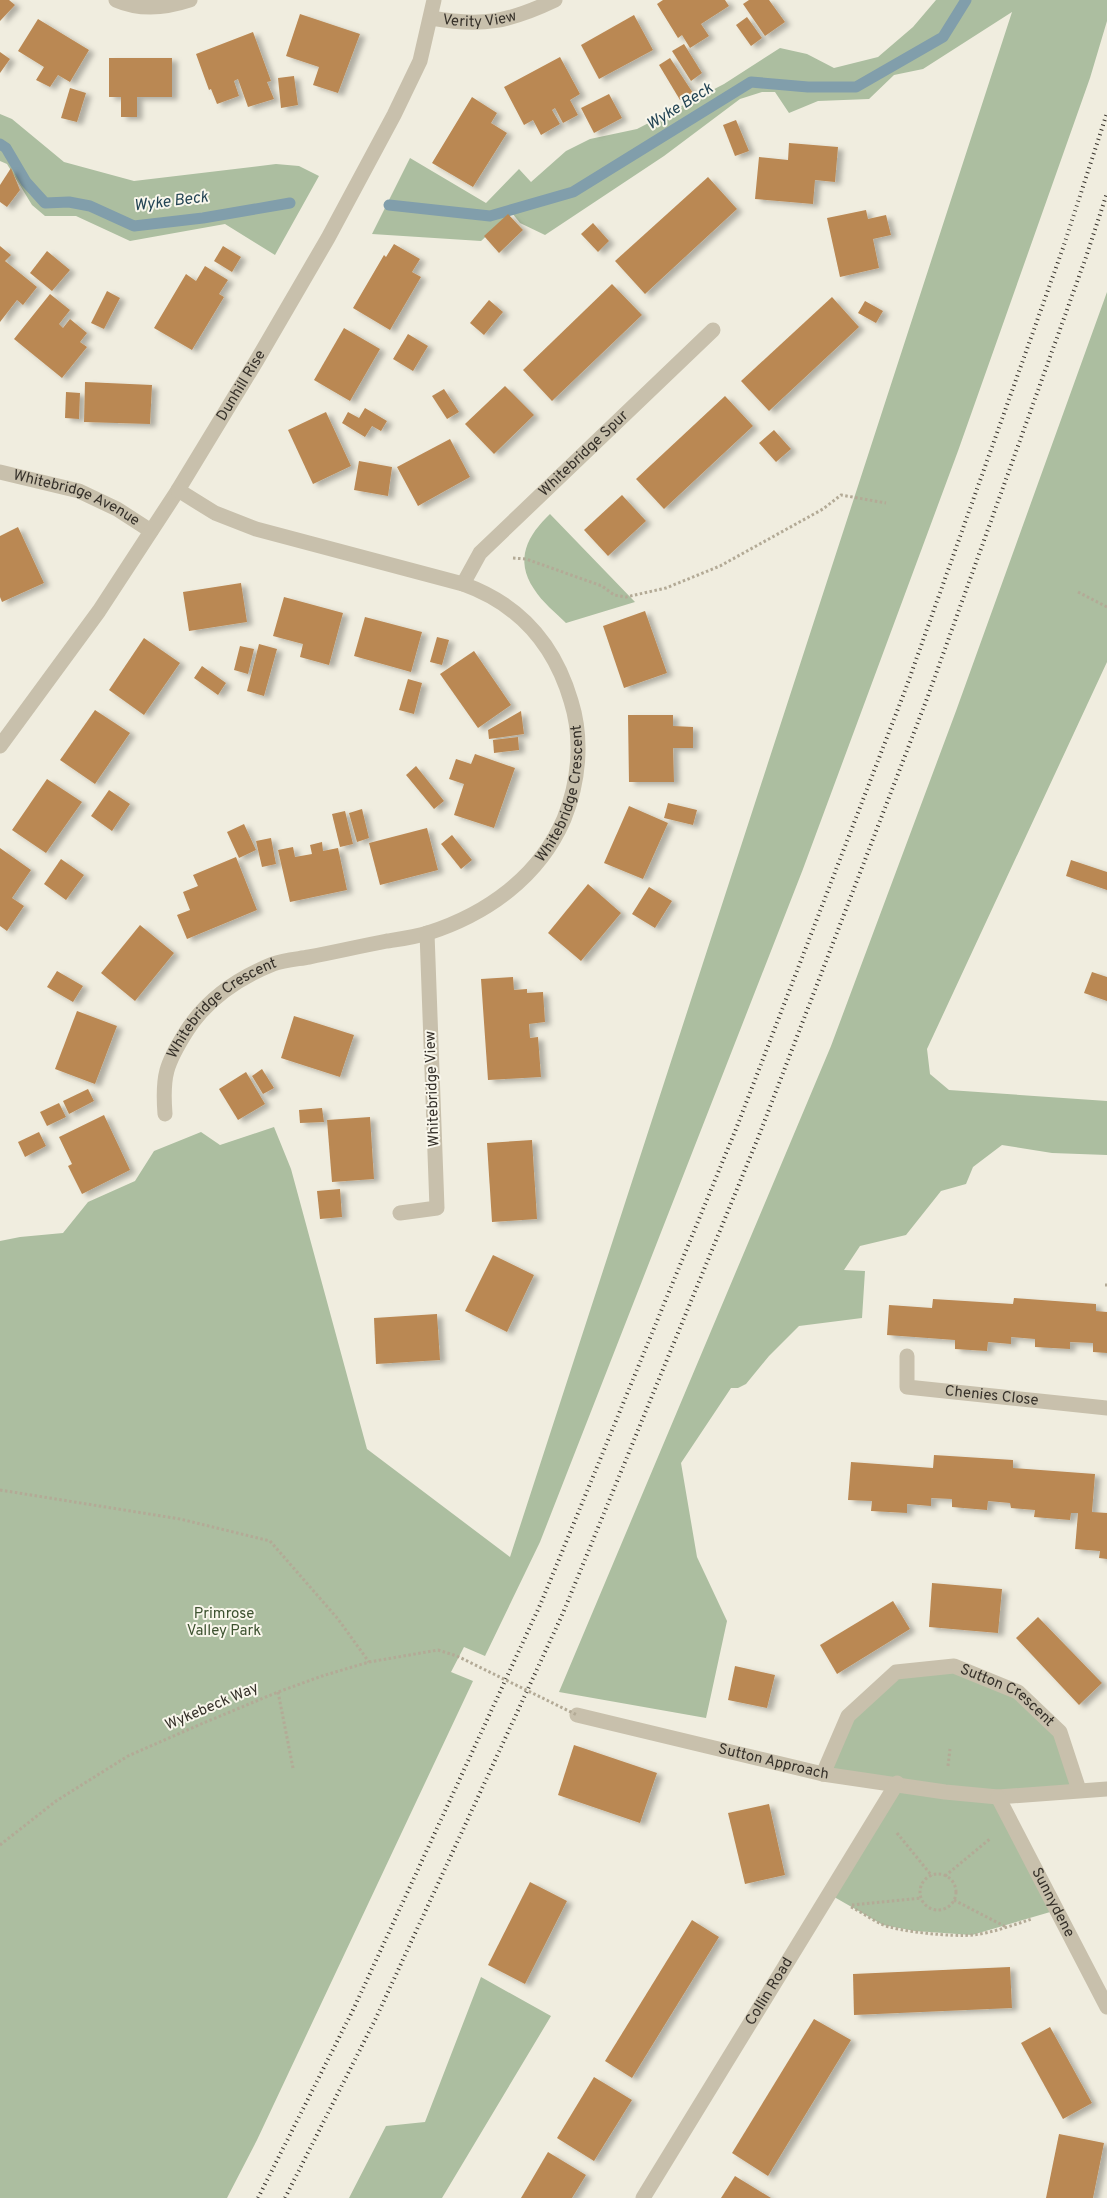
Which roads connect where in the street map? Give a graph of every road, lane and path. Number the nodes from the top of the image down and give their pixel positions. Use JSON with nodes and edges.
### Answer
{"nodes":[{"id":1,"x":116,"y":0,"type":"edge"},
{"id":2,"x":190,"y":0,"type":"edge"},
{"id":3,"x":434,"y":0,"type":"edge"},
{"id":4,"x":555,"y":0,"type":"edge"},
{"id":5,"x":431,"y":18,"type":"junction"},
{"id":6,"x":713,"y":330,"type":"dead end"},
{"id":7,"x":0,"y":472,"type":"edge"},
{"id":8,"x":178,"y":490,"type":"junction"},
{"id":9,"x":886,"y":503,"type":"dead end"},
{"id":10,"x":151,"y":531,"type":"junction"},
{"id":11,"x":480,"y":553,"type":"junction"},
{"id":12,"x":463,"y":584,"type":"junction"},
{"id":13,"x":1078,"y":592,"type":"dead end"},
{"id":14,"x":1107,"y":607,"type":"edge"},
{"id":15,"x":0,"y":746,"type":"edge"},
{"id":16,"x":427,"y":934,"type":"junction"},
{"id":17,"x":165,"y":1114,"type":"dead end"},
{"id":18,"x":400,"y":1212,"type":"dead end"},
{"id":19,"x":907,"y":1356,"type":"dead end"},
{"id":20,"x":1107,"y":1408,"type":"edge"},
{"id":21,"x":0,"y":1490,"type":"edge"},
{"id":22,"x":369,"y":1662,"type":"junction"},
{"id":23,"x":278,"y":1692,"type":"junction"},
{"id":24,"x":577,"y":1715,"type":"joint"},
{"id":25,"x":293,"y":1768,"type":"dead end"},
{"id":26,"x":823,"y":1774,"type":"junction"},
{"id":27,"x":896,"y":1783,"type":"junction"},
{"id":28,"x":1079,"y":1790,"type":"junction"},
{"id":29,"x":1107,"y":1790,"type":"edge"},
{"id":30,"x":998,"y":1797,"type":"junction"},
{"id":31,"x":880,"y":1811,"type":"junction"},
{"id":32,"x":1011,"y":1821,"type":"junction"},
{"id":33,"x":0,"y":1845,"type":"edge"},
{"id":34,"x":932,"y":1876,"type":"junction"},
{"id":35,"x":945,"y":1876,"type":"junction"},
{"id":36,"x":921,"y":1898,"type":"junction"},
{"id":37,"x":954,"y":1900,"type":"junction"},
{"id":38,"x":1057,"y":1910,"type":"junction"},
{"id":39,"x":1006,"y":1927,"type":"junction"},
{"id":40,"x":1107,"y":2007,"type":"edge"},
{"id":41,"x":643,"y":2198,"type":"edge"}],
"edges":[{"from":1,"to":2,"type":"street"},
{"from":3,"to":5,"type":"street","name":"Dunhill Rise"},
{"from":4,"to":5,"type":"street","name":"Verity View"},
{"from":5,"to":8,"type":"street","name":"Dunhill Rise"},
{"from":6,"to":11,"type":"street","name":"Whitebridge Spur"},
{"from":7,"to":10,"type":"street","name":"Whitebridge Avenue"},
{"from":8,"to":10,"type":"street","name":"Dunhill Rise"},
{"from":8,"to":12,"type":"street","name":"Whitebridge Crescent"},
{"from":9,"to":11,"type":"path"},
{"from":10,"to":15,"type":"street","name":"Dunhill Rise"},
{"from":11,"to":12,"type":"street","name":"Whitebridge Spur"},
{"from":12,"to":16,"type":"street","name":"Whitebridge Crescent"},
{"from":13,"to":14,"type":"path"},
{"from":16,"to":17,"type":"street","name":"Whitebridge Crescent"},
{"from":16,"to":18,"type":"street","name":"Whitebridge View"},
{"from":19,"to":20,"type":"street","name":"Chenies Close"},
{"from":21,"to":22,"type":"path"},
{"from":22,"to":23,"type":"path","name":"Wykebeck Way"},
{"from":22,"to":24,"type":"path","name":"Wykebeck Way","bridge":true},
{"from":23,"to":25,"type":"path"},
{"from":23,"to":33,"type":"path","name":"Wykebeck Way"},
{"from":24,"to":26,"type":"street","name":"Sutton Approach"},
{"from":26,"to":27,"type":"street","name":"Sutton Approach"},
{"from":26,"to":28,"type":"street","name":"Sutton Crescent"},
{"from":27,"to":30,"type":"street","name":"Sutton Approach"},
{"from":27,"to":31,"type":"street","name":"Collin Road"},
{"from":28,"to":29,"type":"street","name":"Sutton Approach"},
{"from":28,"to":30,"type":"street","name":"Sutton Approach"},
{"from":30,"to":32,"type":"street","name":"Sunnydene"},
{"from":31,"to":34,"type":"path"},
{"from":31,"to":41,"type":"street","name":"Collin Road"},
{"from":32,"to":35,"type":"path"},
{"from":32,"to":38,"type":"street","name":"Sunnydene"},
{"from":34,"to":35,"type":"path"},
{"from":34,"to":36,"type":"path"},
{"from":35,"to":37,"type":"path"},
{"from":36,"to":37,"type":"path"},
{"from":36,"to":39,"type":"path"},
{"from":37,"to":39,"type":"path"},
{"from":38,"to":39,"type":"path"},
{"from":38,"to":40,"type":"street","name":"Sunnydene"}]}
